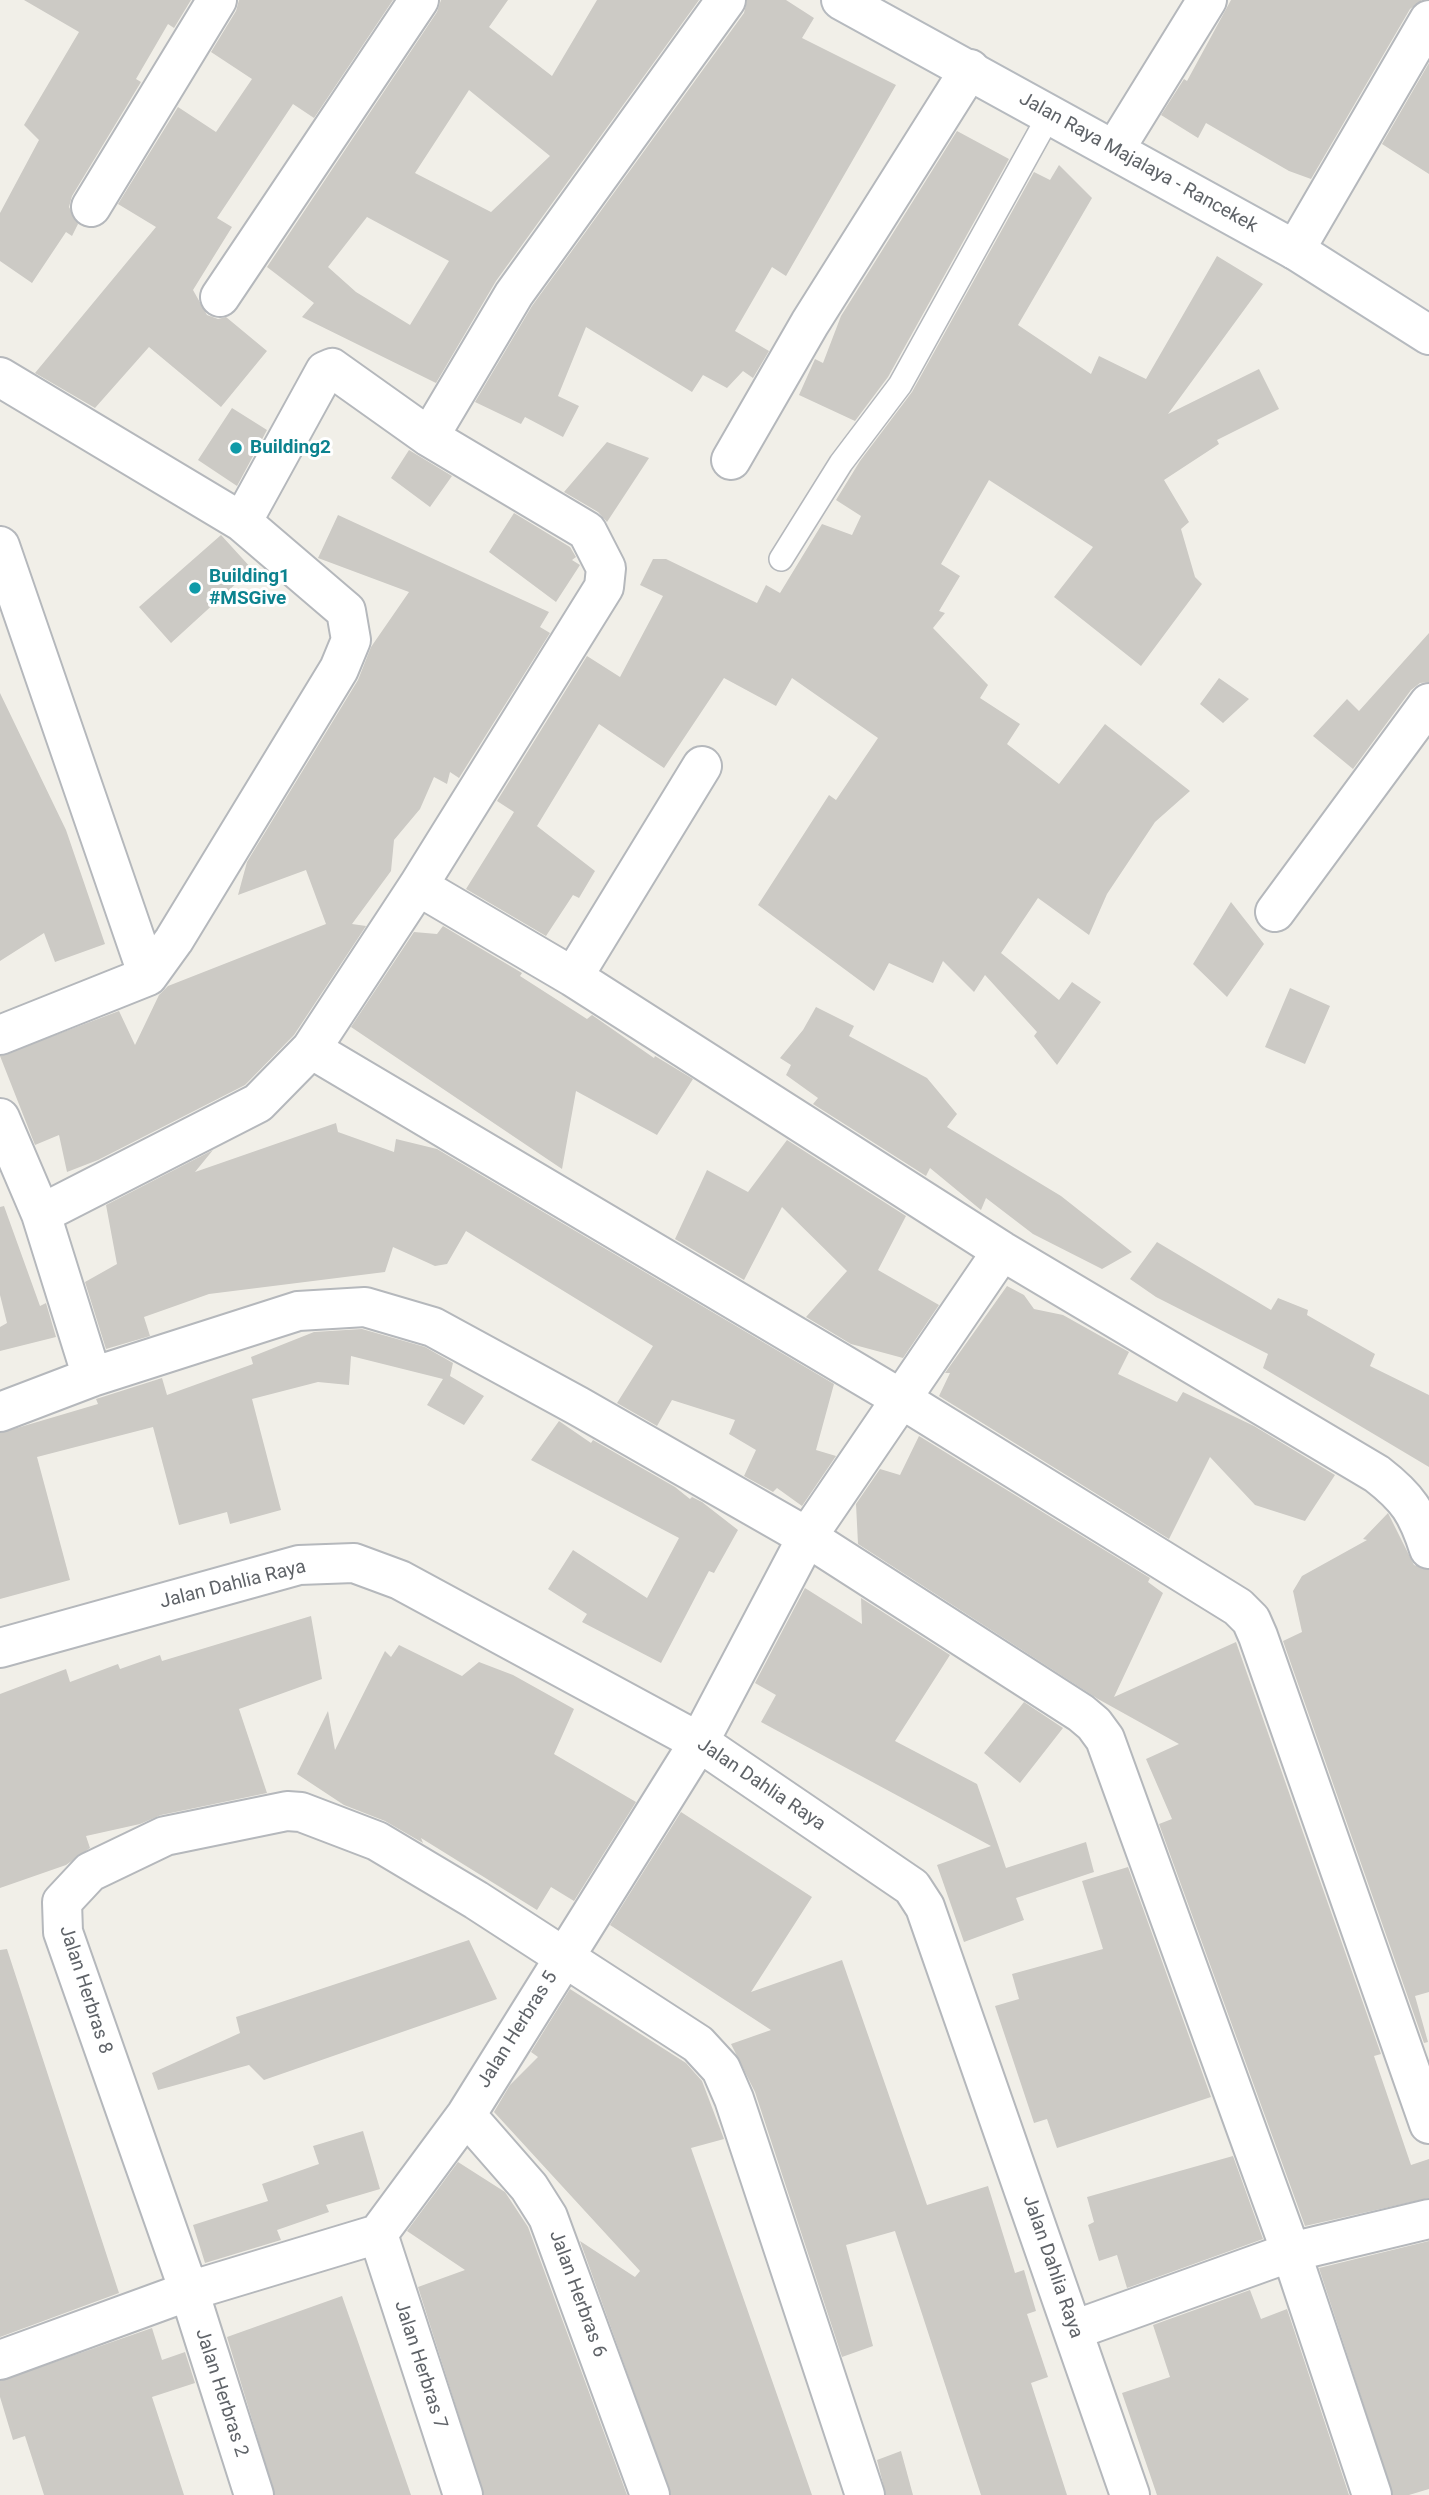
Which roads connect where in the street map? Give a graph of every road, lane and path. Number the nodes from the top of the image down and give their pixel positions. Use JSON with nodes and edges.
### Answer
{"nodes":[{"id":1,"x":217,"y":0,"type":"edge"},
{"id":2,"x":419,"y":0,"type":"edge"},
{"id":3,"x":726,"y":0,"type":"edge"},
{"id":4,"x":841,"y":0,"type":"edge"},
{"id":5,"x":1207,"y":0,"type":"edge"},
{"id":6,"x":1429,"y":20,"type":"edge"},
{"id":7,"x":970,"y":69,"type":"junction"},
{"id":8,"x":1050,"y":114,"type":"junction"},
{"id":9,"x":1115,"y":149,"type":"junction"},
{"id":10,"x":91,"y":207,"type":"dead end"},
{"id":11,"x":1295,"y":250,"type":"junction"},
{"id":12,"x":220,"y":297,"type":"dead end"},
{"id":13,"x":1429,"y":335,"type":"edge"},
{"id":14,"x":0,"y":377,"type":"edge"},
{"id":15,"x":429,"y":437,"type":"junction"},
{"id":16,"x":731,"y":460,"type":"dead end"},
{"id":17,"x":242,"y":522,"type":"junction"},
{"id":18,"x":0,"y":546,"type":"edge"},
{"id":19,"x":781,"y":559,"type":"dead end"},
{"id":20,"x":1429,"y":703,"type":"edge"},
{"id":21,"x":702,"y":766,"type":"dead end"},
{"id":22,"x":418,"y":886,"type":"junction"},
{"id":23,"x":1275,"y":912,"type":"dead end"},
{"id":24,"x":148,"y":975,"type":"junction"},
{"id":25,"x":573,"y":976,"type":"junction"},
{"id":26,"x":0,"y":1035,"type":"edge"},
{"id":27,"x":311,"y":1049,"type":"junction"},
{"id":28,"x":0,"y":1118,"type":"edge"},
{"id":29,"x":41,"y":1214,"type":"junction"},
{"id":30,"x":1002,"y":1251,"type":"junction"},
{"id":31,"x":92,"y":1377,"type":"junction"},
{"id":32,"x":902,"y":1400,"type":"junction"},
{"id":33,"x":0,"y":1412,"type":"edge"},
{"id":34,"x":807,"y":1537,"type":"junction"},
{"id":35,"x":1429,"y":1549,"type":"edge"},
{"id":36,"x":0,"y":1648,"type":"edge"},
{"id":37,"x":699,"y":1742,"type":"junction"},
{"id":38,"x":563,"y":1957,"type":"junction"},
{"id":39,"x":466,"y":2115,"type":"junction"},
{"id":40,"x":1429,"y":2124,"type":"edge"},
{"id":41,"x":1429,"y":2219,"type":"edge"},
{"id":42,"x":377,"y":2234,"type":"junction"},
{"id":43,"x":1291,"y":2252,"type":"junction"},
{"id":44,"x":189,"y":2291,"type":"junction"},
{"id":45,"x":1074,"y":2330,"type":"junction"},
{"id":46,"x":0,"y":2360,"type":"edge"},
{"id":47,"x":254,"y":2495,"type":"edge"},
{"id":48,"x":463,"y":2495,"type":"edge"},
{"id":49,"x":650,"y":2495,"type":"edge"},
{"id":50,"x":865,"y":2495,"type":"edge"},
{"id":51,"x":1130,"y":2495,"type":"edge"},
{"id":52,"x":1372,"y":2495,"type":"edge"}],
"edges":[{"from":1,"to":10,"type":"street"},
{"from":2,"to":12,"type":"street"},
{"from":3,"to":15,"type":"street"},
{"from":4,"to":7,"type":"street","name":"Jalan Raya Majalaya - Rancekek"},
{"from":5,"to":9,"type":"street"},
{"from":6,"to":11,"type":"street"},
{"from":7,"to":8,"type":"street","name":"Jalan Raya Majalaya - Rancekek"},
{"from":7,"to":16,"type":"street"},
{"from":8,"to":9,"type":"street","name":"Jalan Raya Majalaya - Rancekek"},
{"from":8,"to":19,"type":"lane"},
{"from":9,"to":11,"type":"street","name":"Jalan Raya Majalaya - Rancekek"},
{"from":11,"to":13,"type":"street","name":"Jalan Raya Majalaya - Rancekek"},
{"from":14,"to":17,"type":"street"},
{"from":15,"to":17,"type":"street"},
{"from":15,"to":22,"type":"street"},
{"from":17,"to":24,"type":"street"},
{"from":18,"to":24,"type":"street"},
{"from":20,"to":23,"type":"street"},
{"from":21,"to":25,"type":"street"},
{"from":22,"to":25,"type":"street"},
{"from":22,"to":27,"type":"street"},
{"from":24,"to":26,"type":"street"},
{"from":25,"to":30,"type":"street"},
{"from":27,"to":29,"type":"street"},
{"from":27,"to":32,"type":"street"},
{"from":28,"to":29,"type":"street"},
{"from":29,"to":31,"type":"street"},
{"from":30,"to":32,"type":"street"},
{"from":30,"to":35,"type":"street"},
{"from":31,"to":33,"type":"street"},
{"from":31,"to":34,"type":"street"},
{"from":32,"to":34,"type":"street"},
{"from":32,"to":40,"type":"street"},
{"from":34,"to":37,"type":"street"},
{"from":34,"to":43,"type":"street"},
{"from":36,"to":37,"type":"street","name":"Jalan Dahlia Raya"},
{"from":37,"to":38,"type":"street"},
{"from":37,"to":45,"type":"street","name":"Jalan Dahlia Raya"},
{"from":38,"to":39,"type":"street","name":"Jalan Herbras 5"},
{"from":38,"to":44,"type":"street","name":"Jalan Herbras 8"},
{"from":38,"to":50,"type":"street","name":"Jalan Herbras 5"},
{"from":39,"to":42,"type":"street","name":"Jalan Herbras 5"},
{"from":39,"to":49,"type":"street","name":"Jalan Herbras 6"},
{"from":41,"to":43,"type":"street"},
{"from":42,"to":44,"type":"street"},
{"from":42,"to":48,"type":"street","name":"Jalan Herbras 7"},
{"from":43,"to":45,"type":"street"},
{"from":43,"to":52,"type":"street"},
{"from":44,"to":46,"type":"street"},
{"from":44,"to":47,"type":"street","name":"Jalan Herbras 2"},
{"from":45,"to":51,"type":"street","name":"Jalan Dahlia Raya"}]}
